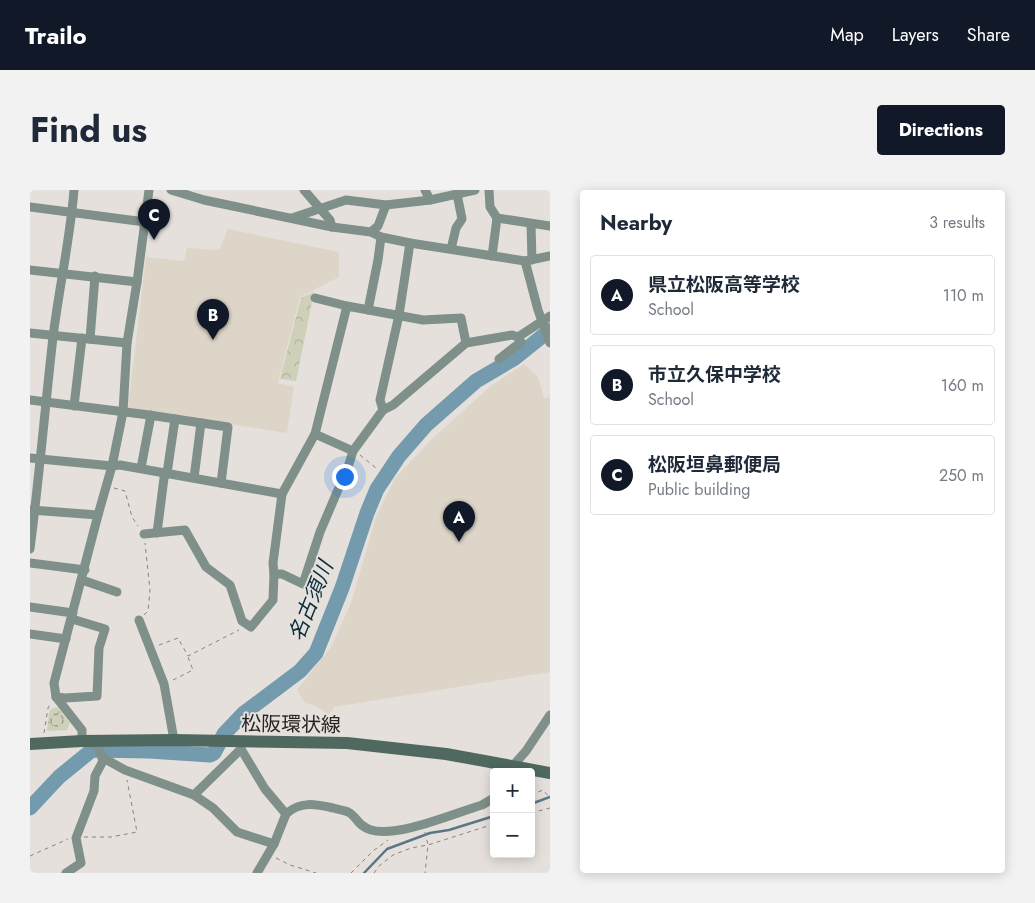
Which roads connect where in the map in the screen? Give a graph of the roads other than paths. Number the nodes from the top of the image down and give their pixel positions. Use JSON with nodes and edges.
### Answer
{"nodes":[{"id":1,"x":74,"y":190,"type":"edge"},
{"id":2,"x":149,"y":190,"type":"edge"},
{"id":3,"x":171,"y":190,"type":"edge"},
{"id":4,"x":206,"y":190,"type":"edge"},
{"id":5,"x":345,"y":190,"type":"edge"},
{"id":6,"x":426,"y":190,"type":"edge"},
{"id":7,"x":489,"y":190,"type":"edge"},
{"id":8,"x":303,"y":191,"type":"edge"},
{"id":9,"x":470,"y":191,"type":"edge"},
{"id":10,"x":457,"y":194,"type":"junction"},
{"id":11,"x":204,"y":200,"type":"junction"},
{"id":12,"x":346,"y":200,"type":"junction"},
{"id":13,"x":430,"y":200,"type":"junction"},
{"id":14,"x":386,"y":205,"type":"junction"},
{"id":15,"x":30,"y":207,"type":"edge"},
{"id":16,"x":320,"y":208,"type":"junction"},
{"id":17,"x":72,"y":212,"type":"junction"},
{"id":18,"x":291,"y":218,"type":"junction"},
{"id":19,"x":497,"y":218,"type":"junction"},
{"id":20,"x":146,"y":222,"type":"junction"},
{"id":21,"x":531,"y":224,"type":"junction"},
{"id":22,"x":550,"y":226,"type":"edge"},
{"id":23,"x":332,"y":227,"type":"junction"},
{"id":24,"x":371,"y":232,"type":"junction"},
{"id":25,"x":381,"y":237,"type":"junction"},
{"id":26,"x":410,"y":243,"type":"junction"},
{"id":27,"x":451,"y":249,"type":"junction"},
{"id":28,"x":492,"y":256,"type":"junction"},
{"id":29,"x":550,"y":256,"type":"edge"},
{"id":30,"x":528,"y":260,"type":"junction"},
{"id":31,"x":30,"y":270,"type":"edge"},
{"id":32,"x":64,"y":274,"type":"junction"},
{"id":33,"x":95,"y":276,"type":"junction"},
{"id":34,"x":137,"y":282,"type":"junction"},
{"id":35,"x":315,"y":298,"type":"dead end"},
{"id":36,"x":347,"y":306,"type":"junction"},
{"id":37,"x":368,"y":310,"type":"junction"},
{"id":38,"x":398,"y":315,"type":"junction"},
{"id":39,"x":546,"y":319,"type":"edge"},
{"id":40,"x":30,"y":333,"type":"edge"},
{"id":41,"x":54,"y":336,"type":"junction"},
{"id":42,"x":518,"y":337,"type":"junction"},
{"id":43,"x":86,"y":339,"type":"junction"},
{"id":44,"x":127,"y":342,"type":"junction"},
{"id":45,"x":466,"y":343,"type":"junction"},
{"id":46,"x":550,"y":343,"type":"edge"},
{"id":47,"x":499,"y":359,"type":"dead end"},
{"id":48,"x":30,"y":400,"type":"edge"},
{"id":49,"x":47,"y":402,"type":"junction"},
{"id":50,"x":74,"y":406,"type":"junction"},
{"id":51,"x":383,"y":410,"type":"junction"},
{"id":52,"x":123,"y":412,"type":"junction"},
{"id":53,"x":151,"y":415,"type":"junction"},
{"id":54,"x":175,"y":419,"type":"junction"},
{"id":55,"x":201,"y":423,"type":"junction"},
{"id":56,"x":315,"y":434,"type":"junction"},
{"id":57,"x":353,"y":450,"type":"junction"},
{"id":58,"x":30,"y":458,"type":"edge"},
{"id":59,"x":42,"y":459,"type":"junction"},
{"id":60,"x":112,"y":466,"type":"junction"},
{"id":61,"x":141,"y":468,"type":"junction"},
{"id":62,"x":167,"y":473,"type":"junction"},
{"id":63,"x":194,"y":478,"type":"junction"},
{"id":64,"x":221,"y":483,"type":"junction"},
{"id":65,"x":282,"y":494,"type":"junction"},
{"id":66,"x":32,"y":510,"type":"edge"},
{"id":67,"x":98,"y":515,"type":"junction"},
{"id":68,"x":157,"y":533,"type":"junction"},
{"id":69,"x":144,"y":534,"type":"road end"},
{"id":70,"x":30,"y":550,"type":"edge"},
{"id":71,"x":30,"y":563,"type":"edge"},
{"id":72,"x":274,"y":574,"type":"junction"},
{"id":73,"x":83,"y":575,"type":"junction"},
{"id":74,"x":117,"y":592,"type":"dead end"},
{"id":75,"x":30,"y":607,"type":"edge"},
{"id":76,"x":72,"y":616,"type":"junction"},
{"id":77,"x":138,"y":620,"type":"road end"},
{"id":78,"x":30,"y":634,"type":"edge"},
{"id":79,"x":66,"y":639,"type":"junction"},
{"id":80,"x":56,"y":696,"type":"junction"},
{"id":81,"x":550,"y":715,"type":"edge"},
{"id":82,"x":174,"y":740,"type":"junction"},
{"id":83,"x":82,"y":741,"type":"junction"},
{"id":84,"x":30,"y":744,"type":"edge"},
{"id":85,"x":239,"y":744,"type":"junction"},
{"id":86,"x":103,"y":761,"type":"junction"},
{"id":87,"x":506,"y":768,"type":"edge"},
{"id":88,"x":511,"y":768,"type":"edge"},
{"id":89,"x":535,"y":772,"type":"edge"},
{"id":90,"x":550,"y":773,"type":"edge"},
{"id":91,"x":194,"y":795,"type":"junction"},
{"id":92,"x":490,"y":800,"type":"edge"},
{"id":93,"x":286,"y":814,"type":"junction"},
{"id":94,"x":274,"y":844,"type":"junction"},
{"id":95,"x":66,"y":873,"type":"edge"},
{"id":96,"x":257,"y":873,"type":"edge"}],
"edges":[{"from":1,"to":17,"type":"street"},
{"from":2,"to":20,"type":"street"},
{"from":3,"to":11,"type":"street"},
{"from":4,"to":11,"type":"street"},
{"from":5,"to":12,"type":"street"},
{"from":6,"to":13,"type":"street"},
{"from":7,"to":19,"type":"street"},
{"from":8,"to":16,"type":"street"},
{"from":9,"to":10,"type":"street"},
{"from":10,"to":13,"type":"street"},
{"from":10,"to":27,"type":"street"},
{"from":11,"to":18,"type":"street"},
{"from":12,"to":14,"type":"street"},
{"from":12,"to":16,"type":"street"},
{"from":13,"to":14,"type":"street"},
{"from":14,"to":24,"type":"street"},
{"from":15,"to":17,"type":"street"},
{"from":16,"to":18,"type":"street"},
{"from":16,"to":23,"type":"street"},
{"from":17,"to":20,"type":"street"},
{"from":17,"to":32,"type":"street"},
{"from":18,"to":23,"type":"street"},
{"from":19,"to":21,"type":"street"},
{"from":19,"to":28,"type":"street"},
{"from":20,"to":34,"type":"street"},
{"from":21,"to":22,"type":"street"},
{"from":21,"to":30,"type":"street"},
{"from":23,"to":24,"type":"street"},
{"from":24,"to":25,"type":"street"},
{"from":25,"to":26,"type":"street"},
{"from":25,"to":37,"type":"street"},
{"from":26,"to":27,"type":"street"},
{"from":26,"to":38,"type":"street"},
{"from":27,"to":28,"type":"street"},
{"from":28,"to":30,"type":"street"},
{"from":29,"to":30,"type":"street"},
{"from":30,"to":39,"type":"street"},
{"from":31,"to":32,"type":"street"},
{"from":32,"to":33,"type":"street"},
{"from":32,"to":41,"type":"street"},
{"from":33,"to":34,"type":"street"},
{"from":33,"to":43,"type":"street"},
{"from":34,"to":44,"type":"street"},
{"from":35,"to":36,"type":"street"},
{"from":36,"to":37,"type":"street"},
{"from":36,"to":56,"type":"street"},
{"from":37,"to":38,"type":"street"},
{"from":38,"to":45,"type":"street"},
{"from":38,"to":51,"type":"street"},
{"from":39,"to":42,"type":"street"},
{"from":39,"to":46,"type":"street"},
{"from":40,"to":41,"type":"street"},
{"from":41,"to":43,"type":"street"},
{"from":41,"to":49,"type":"street"},
{"from":42,"to":45,"type":"street"},
{"from":42,"to":47,"type":"street"},
{"from":43,"to":44,"type":"street"},
{"from":43,"to":50,"type":"street"},
{"from":44,"to":52,"type":"street"},
{"from":45,"to":51,"type":"street"},
{"from":48,"to":49,"type":"street"},
{"from":49,"to":50,"type":"street"},
{"from":49,"to":59,"type":"street"},
{"from":50,"to":52,"type":"street"},
{"from":51,"to":57,"type":"street"},
{"from":52,"to":53,"type":"street"},
{"from":52,"to":60,"type":"street"},
{"from":53,"to":54,"type":"street"},
{"from":53,"to":61,"type":"street"},
{"from":54,"to":55,"type":"street"},
{"from":54,"to":62,"type":"street"},
{"from":55,"to":63,"type":"street"},
{"from":55,"to":64,"type":"street"},
{"from":56,"to":57,"type":"street"},
{"from":56,"to":65,"type":"street"},
{"from":57,"to":72,"type":"street"},
{"from":58,"to":59,"type":"street"},
{"from":59,"to":60,"type":"street"},
{"from":59,"to":66,"type":"street"},
{"from":60,"to":61,"type":"street"},
{"from":60,"to":67,"type":"street"},
{"from":61,"to":62,"type":"street"},
{"from":62,"to":63,"type":"street"},
{"from":62,"to":68,"type":"street"},
{"from":63,"to":64,"type":"street"},
{"from":64,"to":65,"type":"street"},
{"from":65,"to":72,"type":"street"},
{"from":66,"to":67,"type":"street"},
{"from":66,"to":70,"type":"street"},
{"from":67,"to":73,"type":"street"},
{"from":68,"to":69,"type":"street"},
{"from":68,"to":72,"type":"street"},
{"from":71,"to":73,"type":"street"},
{"from":73,"to":74,"type":"street"},
{"from":73,"to":76,"type":"street"},
{"from":75,"to":76,"type":"street"},
{"from":76,"to":79,"type":"street"},
{"from":76,"to":80,"type":"street"},
{"from":77,"to":82,"type":"street"},
{"from":78,"to":79,"type":"street"},
{"from":79,"to":80,"type":"street"},
{"from":80,"to":83,"type":"street"},
{"from":81,"to":88,"type":"street"},
{"from":82,"to":83,"type":"main road","name":"松阪環状線"},
{"from":82,"to":85,"type":"main road","name":"松阪環状線"},
{"from":83,"to":84,"type":"main road","name":"松阪環状線"},
{"from":83,"to":86,"type":"street"},
{"from":85,"to":87,"type":"main road","name":"松阪環状線"},
{"from":85,"to":91,"type":"street"},
{"from":85,"to":93,"type":"street"},
{"from":86,"to":91,"type":"street"},
{"from":86,"to":95,"type":"street"},
{"from":89,"to":90,"type":"main road","name":"松阪環状線"},
{"from":91,"to":94,"type":"street"},
{"from":92,"to":93,"type":"street"},
{"from":93,"to":94,"type":"street"},
{"from":94,"to":96,"type":"street"}]}
